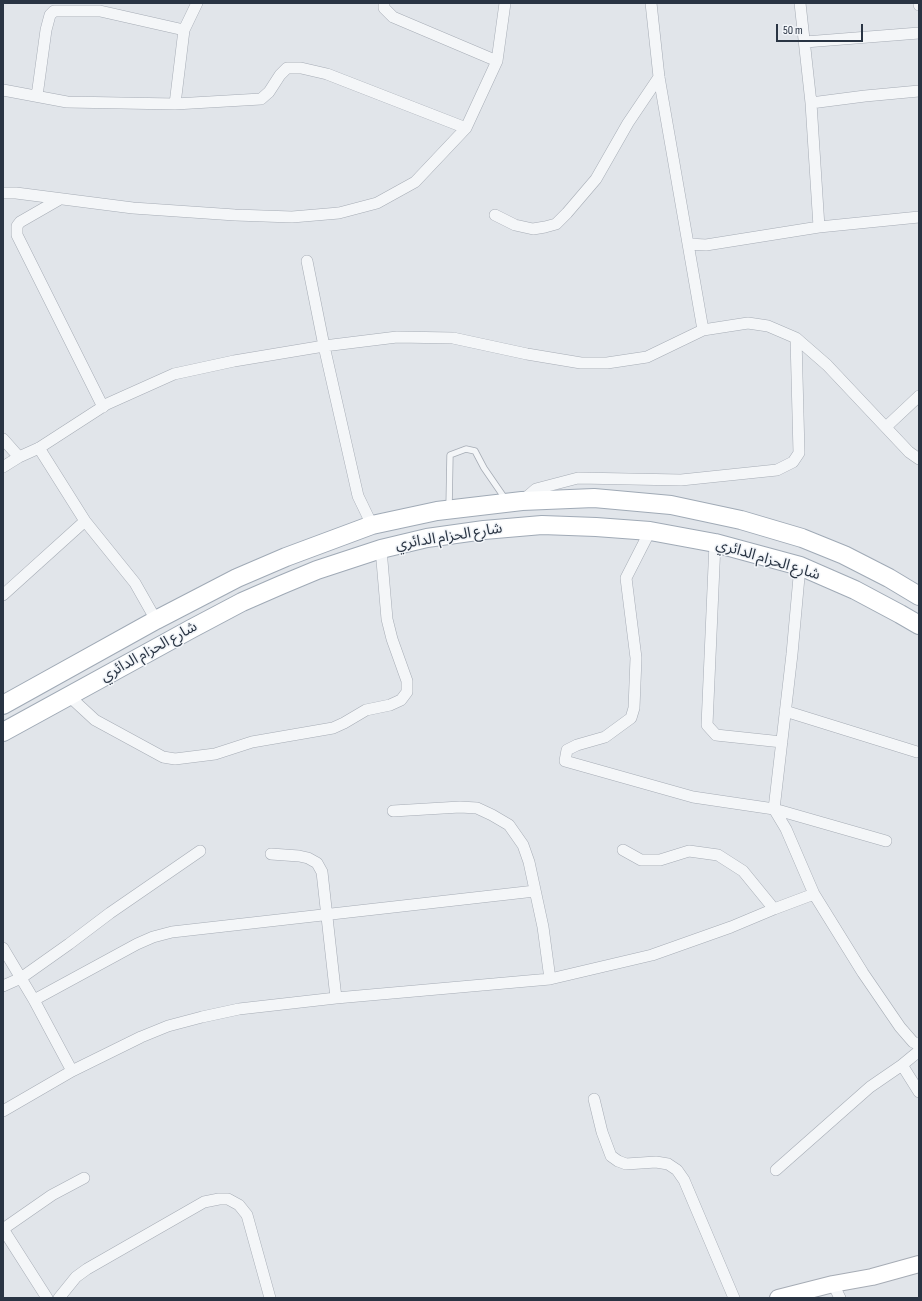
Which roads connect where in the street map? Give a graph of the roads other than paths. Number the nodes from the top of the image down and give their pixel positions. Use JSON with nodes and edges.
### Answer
{"nodes":[{"id":1,"x":197,"y":3,"type":"edge"},
{"id":2,"x":384,"y":3,"type":"edge"},
{"id":3,"x":505,"y":3,"type":"edge"},
{"id":4,"x":651,"y":3,"type":"edge"},
{"id":5,"x":800,"y":3,"type":"edge"},
{"id":6,"x":184,"y":30,"type":"junction"},
{"id":7,"x":919,"y":33,"type":"edge"},
{"id":8,"x":805,"y":42,"type":"junction"},
{"id":9,"x":497,"y":61,"type":"junction"},
{"id":10,"x":659,"y":77,"type":"junction"},
{"id":11,"x":3,"y":90,"type":"edge"},
{"id":12,"x":919,"y":91,"type":"edge"},
{"id":13,"x":37,"y":96,"type":"junction"},
{"id":14,"x":811,"y":103,"type":"junction"},
{"id":15,"x":175,"y":104,"type":"junction"},
{"id":16,"x":466,"y":128,"type":"junction"},
{"id":17,"x":3,"y":193,"type":"edge"},
{"id":18,"x":60,"y":198,"type":"junction"},
{"id":19,"x":495,"y":215,"type":"dead end"},
{"id":20,"x":919,"y":217,"type":"edge"},
{"id":21,"x":819,"y":227,"type":"junction"},
{"id":22,"x":688,"y":244,"type":"junction"},
{"id":23,"x":307,"y":261,"type":"dead end"},
{"id":24,"x":703,"y":330,"type":"junction"},
{"id":25,"x":796,"y":338,"type":"junction"},
{"id":26,"x":324,"y":346,"type":"junction"},
{"id":27,"x":919,"y":396,"type":"edge"},
{"id":28,"x":103,"y":407,"type":"junction"},
{"id":29,"x":886,"y":427,"type":"junction"},
{"id":30,"x":3,"y":439,"type":"edge"},
{"id":31,"x":39,"y":448,"type":"junction"},
{"id":32,"x":19,"y":457,"type":"junction"},
{"id":33,"x":919,"y":459,"type":"edge"},
{"id":34,"x":3,"y":467,"type":"edge"},
{"id":35,"x":515,"y":502,"type":"junction"},
{"id":36,"x":448,"y":510,"type":"junction"},
{"id":37,"x":85,"y":521,"type":"junction"},
{"id":38,"x":372,"y":525,"type":"junction"},
{"id":39,"x":650,"y":531,"type":"junction"},
{"id":40,"x":715,"y":543,"type":"junction"},
{"id":41,"x":381,"y":549,"type":"junction"},
{"id":42,"x":800,"y":566,"type":"junction"},
{"id":43,"x":3,"y":595,"type":"edge"},
{"id":44,"x":919,"y":596,"type":"edge"},
{"id":45,"x":156,"y":620,"type":"junction"},
{"id":46,"x":919,"y":625,"type":"edge"},
{"id":47,"x":69,"y":696,"type":"junction"},
{"id":48,"x":3,"y":705,"type":"edge"},
{"id":49,"x":785,"y":711,"type":"junction"},
{"id":50,"x":3,"y":732,"type":"edge"},
{"id":51,"x":782,"y":742,"type":"junction"},
{"id":52,"x":917,"y":752,"type":"dead end"},
{"id":53,"x":774,"y":809,"type":"junction"},
{"id":54,"x":393,"y":811,"type":"dead end"},
{"id":55,"x":886,"y":841,"type":"dead end"},
{"id":56,"x":623,"y":850,"type":"dead end"},
{"id":57,"x":200,"y":851,"type":"dead end"},
{"id":58,"x":271,"y":854,"type":"dead end"},
{"id":59,"x":535,"y":892,"type":"junction"},
{"id":60,"x":814,"y":894,"type":"junction"},
{"id":61,"x":774,"y":909,"type":"junction"},
{"id":62,"x":326,"y":914,"type":"junction"},
{"id":63,"x":3,"y":948,"type":"edge"},
{"id":64,"x":20,"y":978,"type":"junction"},
{"id":65,"x":550,"y":979,"type":"junction"},
{"id":66,"x":3,"y":986,"type":"edge"},
{"id":67,"x":336,"y":998,"type":"junction"},
{"id":68,"x":34,"y":1000,"type":"junction"},
{"id":69,"x":919,"y":1045,"type":"edge"},
{"id":70,"x":919,"y":1051,"type":"edge"},
{"id":71,"x":902,"y":1065,"type":"junction"},
{"id":72,"x":72,"y":1071,"type":"junction"},
{"id":73,"x":919,"y":1092,"type":"edge"},
{"id":74,"x":594,"y":1099,"type":"dead end"},
{"id":75,"x":3,"y":1111,"type":"edge"},
{"id":76,"x":776,"y":1170,"type":"dead end"},
{"id":77,"x":84,"y":1178,"type":"dead end"},
{"id":78,"x":3,"y":1229,"type":"edge"},
{"id":79,"x":919,"y":1264,"type":"edge"},
{"id":80,"x":832,"y":1284,"type":"junction"},
{"id":81,"x":47,"y":1298,"type":"edge"},
{"id":82,"x":59,"y":1298,"type":"edge"},
{"id":83,"x":270,"y":1298,"type":"edge"},
{"id":84,"x":734,"y":1298,"type":"edge"},
{"id":85,"x":778,"y":1298,"type":"edge"},
{"id":86,"x":840,"y":1298,"type":"edge"}],
"edges":[{"from":1,"to":6,"type":"street"},
{"from":2,"to":9,"type":"street"},
{"from":3,"to":9,"type":"street"},
{"from":4,"to":10,"type":"street"},
{"from":5,"to":8,"type":"street"},
{"from":6,"to":13,"type":"street"},
{"from":6,"to":15,"type":"street"},
{"from":7,"to":8,"type":"street"},
{"from":8,"to":14,"type":"street"},
{"from":9,"to":16,"type":"street"},
{"from":10,"to":19,"type":"street"},
{"from":10,"to":22,"type":"street"},
{"from":11,"to":13,"type":"street"},
{"from":12,"to":14,"type":"street"},
{"from":13,"to":15,"type":"street"},
{"from":14,"to":21,"type":"street"},
{"from":15,"to":16,"type":"street"},
{"from":16,"to":18,"type":"street"},
{"from":17,"to":18,"type":"street"},
{"from":18,"to":28,"type":"street"},
{"from":20,"to":21,"type":"street"},
{"from":21,"to":22,"type":"street"},
{"from":22,"to":24,"type":"street"},
{"from":23,"to":26,"type":"street"},
{"from":24,"to":25,"type":"street"},
{"from":24,"to":26,"type":"street"},
{"from":25,"to":29,"type":"street"},
{"from":25,"to":35,"type":"street"},
{"from":26,"to":28,"type":"street"},
{"from":26,"to":38,"type":"street"},
{"from":27,"to":29,"type":"street"},
{"from":28,"to":31,"type":"street"},
{"from":29,"to":33,"type":"street"},
{"from":30,"to":32,"type":"street"},
{"from":31,"to":32,"type":"street"},
{"from":31,"to":37,"type":"street"},
{"from":32,"to":34,"type":"street"},
{"from":35,"to":36,"type":"main road","name":"شارع الحزام الدائري"},
{"from":35,"to":36,"type":"lane"},
{"from":35,"to":44,"type":"main road","name":"شارع الحزام الدائري"},
{"from":36,"to":38,"type":"main road","name":"شارع الحزام الدائري"},
{"from":37,"to":43,"type":"street"},
{"from":37,"to":45,"type":"street"},
{"from":38,"to":45,"type":"main road","name":"شارع الحزام الدائري"},
{"from":39,"to":40,"type":"main road","name":"شارع الحزام الدائري"},
{"from":39,"to":41,"type":"main road","name":"شارع الحزام الدائري"},
{"from":39,"to":53,"type":"street"},
{"from":40,"to":42,"type":"main road","name":"شارع الحزام الدائري"},
{"from":40,"to":51,"type":"street"},
{"from":41,"to":47,"type":"main road","name":"شارع الحزام الدائري"},
{"from":41,"to":47,"type":"street"},
{"from":42,"to":46,"type":"main road","name":"شارع الحزام الدائري"},
{"from":42,"to":49,"type":"street"},
{"from":45,"to":48,"type":"main road","name":"شارع الحزام الدائري"},
{"from":47,"to":50,"type":"main road","name":"شارع الحزام الدائري"},
{"from":49,"to":51,"type":"street"},
{"from":49,"to":52,"type":"street"},
{"from":51,"to":53,"type":"street"},
{"from":53,"to":55,"type":"street"},
{"from":53,"to":60,"type":"street"},
{"from":54,"to":59,"type":"street"},
{"from":56,"to":61,"type":"street"},
{"from":57,"to":64,"type":"street"},
{"from":58,"to":62,"type":"street"},
{"from":59,"to":62,"type":"street"},
{"from":59,"to":65,"type":"street"},
{"from":60,"to":61,"type":"street"},
{"from":60,"to":69,"type":"street"},
{"from":61,"to":65,"type":"street"},
{"from":62,"to":67,"type":"street"},
{"from":62,"to":68,"type":"street"},
{"from":63,"to":64,"type":"street"},
{"from":64,"to":66,"type":"street"},
{"from":64,"to":68,"type":"street"},
{"from":65,"to":67,"type":"street"},
{"from":67,"to":72,"type":"street"},
{"from":68,"to":72,"type":"street"},
{"from":70,"to":71,"type":"street"},
{"from":71,"to":73,"type":"street"},
{"from":71,"to":76,"type":"street"},
{"from":72,"to":75,"type":"street"},
{"from":74,"to":84,"type":"street"},
{"from":77,"to":78,"type":"street"},
{"from":78,"to":81,"type":"street"},
{"from":79,"to":80,"type":"street"},
{"from":80,"to":85,"type":"street"},
{"from":80,"to":86,"type":"street"},
{"from":82,"to":83,"type":"street"}]}
